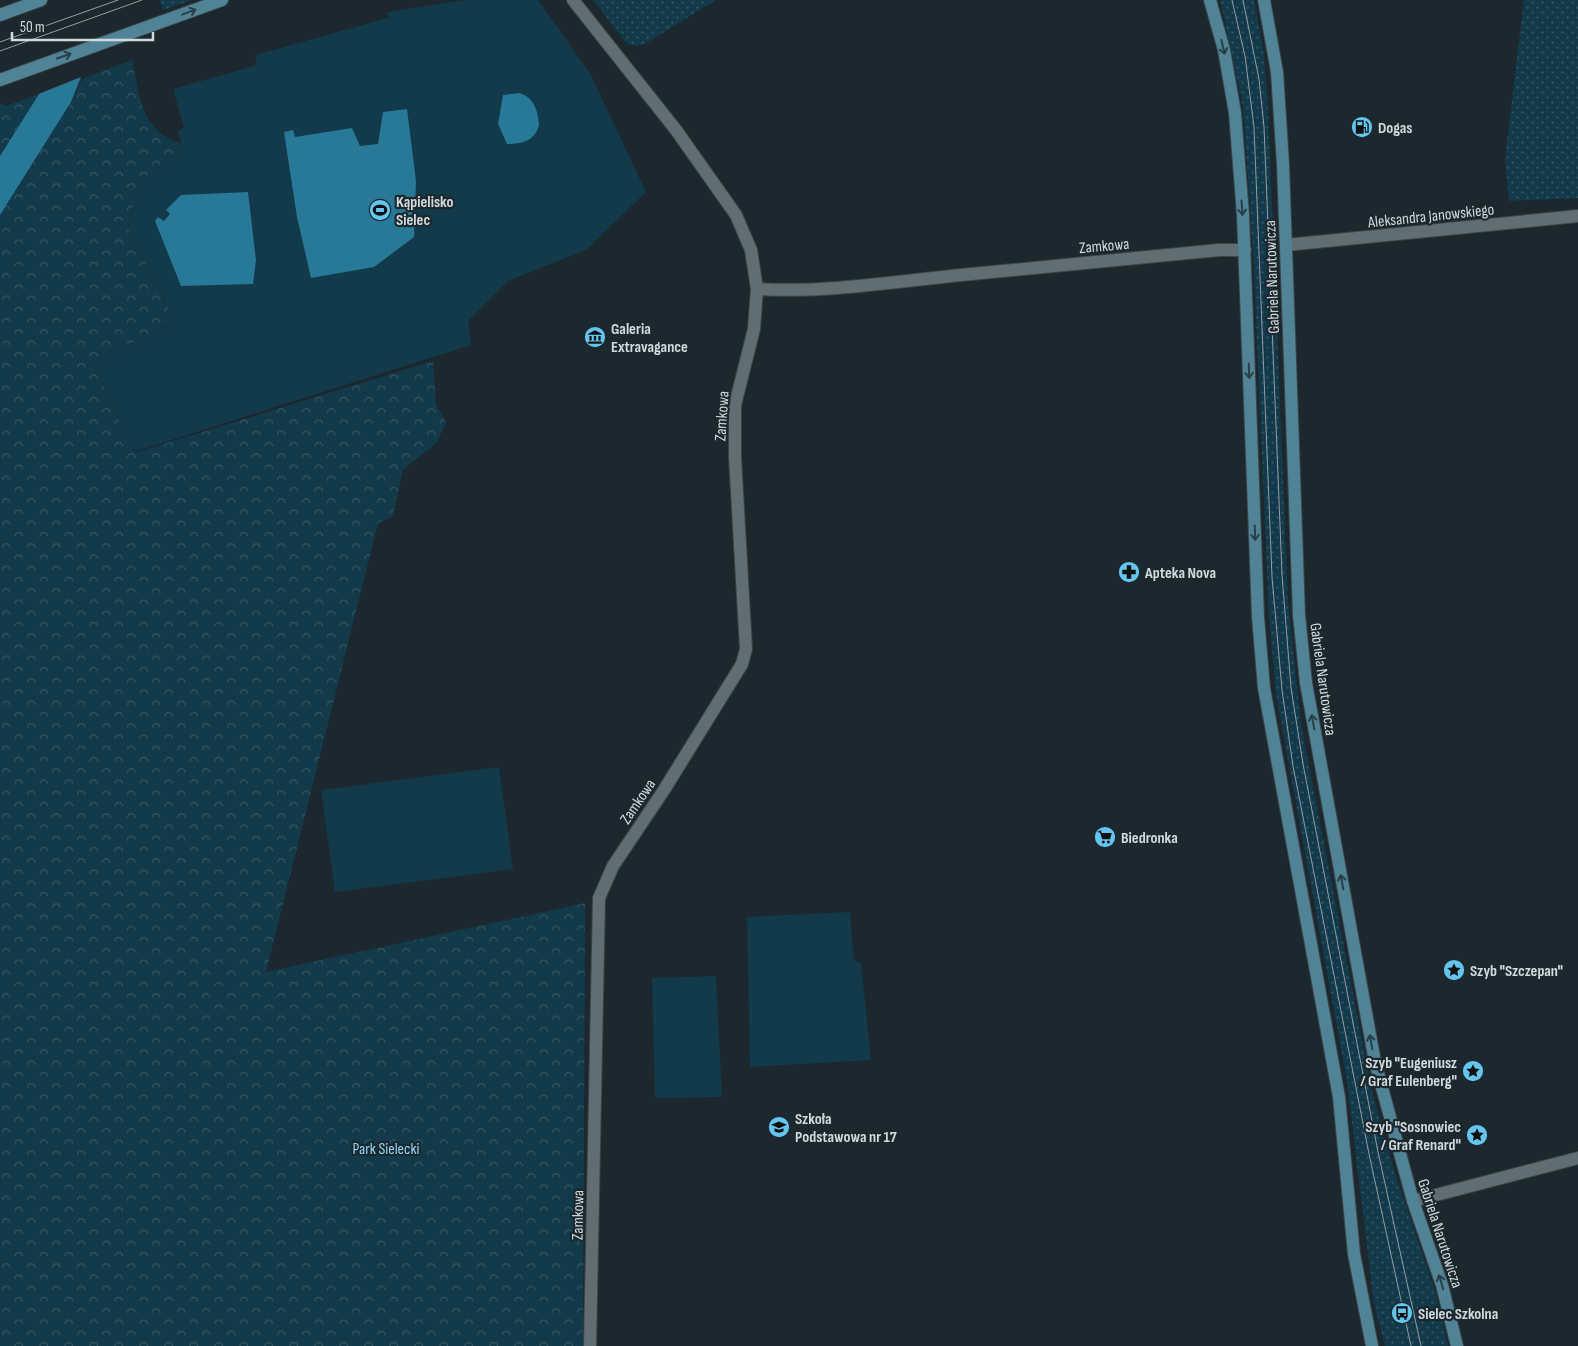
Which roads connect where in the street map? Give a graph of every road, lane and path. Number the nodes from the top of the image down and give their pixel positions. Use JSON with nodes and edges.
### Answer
{"nodes":[{"id":1,"x":41,"y":0,"type":"edge"},
{"id":2,"x":222,"y":0,"type":"edge"},
{"id":3,"x":573,"y":0,"type":"edge"},
{"id":4,"x":1210,"y":0,"type":"edge"},
{"id":5,"x":1264,"y":0,"type":"edge"},
{"id":6,"x":0,"y":15,"type":"edge"},
{"id":7,"x":0,"y":80,"type":"edge"},
{"id":8,"x":1578,"y":216,"type":"edge"},
{"id":9,"x":1286,"y":245,"type":"junction"},
{"id":10,"x":1245,"y":250,"type":"junction"},
{"id":11,"x":756,"y":289,"type":"junction"},
{"id":12,"x":1578,"y":1158,"type":"edge"},
{"id":13,"x":1414,"y":1201,"type":"junction"},
{"id":14,"x":590,"y":1346,"type":"edge"},
{"id":15,"x":1372,"y":1346,"type":"edge"},
{"id":16,"x":1457,"y":1346,"type":"edge"}],
"edges":[{"from":1,"to":6,"type":"street"},
{"from":7,"to":2,"type":"street","one_way":true},
{"from":3,"to":11,"type":"street","name":"Zamkowa"},
{"from":4,"to":10,"type":"street","name":"Gabriela Narutowicza","one_way":true},
{"from":5,"to":9,"type":"street","name":"Gabriela Narutowicza"},
{"from":8,"to":9,"type":"street","name":"Aleksandra Janowskiego"},
{"from":13,"to":9,"type":"street","name":"Gabriela Narutowicza","one_way":true},
{"from":10,"to":11,"type":"street","name":"Zamkowa"},
{"from":10,"to":15,"type":"street","name":"Gabriela Narutowicza","one_way":true},
{"from":11,"to":14,"type":"street","name":"Zamkowa"},
{"from":12,"to":13,"type":"street"},
{"from":16,"to":13,"type":"street","name":"Gabriela Narutowicza","one_way":true}]}
